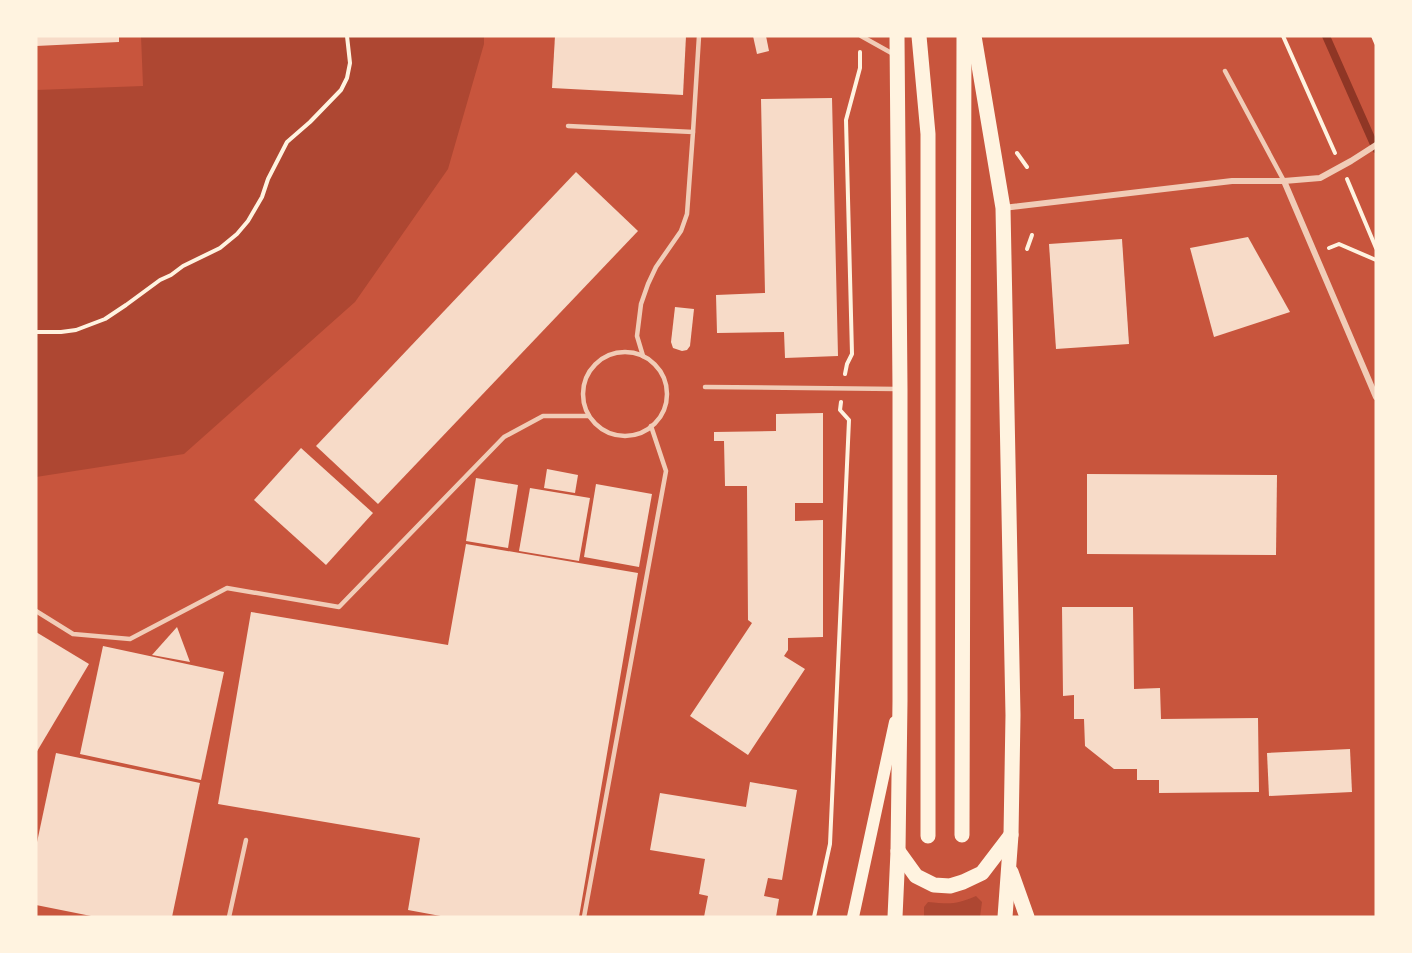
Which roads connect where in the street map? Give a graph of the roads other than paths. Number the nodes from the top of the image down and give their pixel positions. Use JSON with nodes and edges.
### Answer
{"nodes":[{"id":1,"x":699,"y":36,"type":"edge"},
{"id":2,"x":861,"y":36,"type":"edge"},
{"id":3,"x":897,"y":36,"type":"edge"},
{"id":4,"x":919,"y":36,"type":"edge"},
{"id":5,"x":964,"y":36,"type":"edge"},
{"id":6,"x":974,"y":36,"type":"edge"},
{"id":7,"x":898,"y":57,"type":"junction"},
{"id":8,"x":1225,"y":71,"type":"dead end"},
{"id":9,"x":568,"y":126,"type":"dead end"},
{"id":10,"x":693,"y":132,"type":"junction"},
{"id":11,"x":1376,"y":145,"type":"edge"},
{"id":12,"x":1284,"y":181,"type":"junction"},
{"id":13,"x":1003,"y":208,"type":"junction"},
{"id":14,"x":643,"y":356,"type":"junction"},
{"id":15,"x":705,"y":387,"type":"dead end"},
{"id":16,"x":900,"y":389,"type":"junction"},
{"id":17,"x":1376,"y":397,"type":"edge"},
{"id":18,"x":589,"y":417,"type":"junction"},
{"id":19,"x":651,"y":426,"type":"junction"},
{"id":20,"x":36,"y":611,"type":"edge"},
{"id":21,"x":900,"y":700,"type":"junction"},
{"id":22,"x":962,"y":835,"type":"dead end"},
{"id":23,"x":928,"y":836,"type":"dead end"},
{"id":24,"x":1011,"y":836,"type":"junction"},
{"id":25,"x":246,"y":840,"type":"dead end"},
{"id":26,"x":898,"y":851,"type":"junction"},
{"id":27,"x":1009,"y":865,"type":"junction"},
{"id":28,"x":229,"y":917,"type":"edge"},
{"id":29,"x":584,"y":917,"type":"edge"},
{"id":30,"x":853,"y":917,"type":"edge"},
{"id":31,"x":895,"y":917,"type":"edge"},
{"id":32,"x":1005,"y":917,"type":"edge"},
{"id":33,"x":1028,"y":917,"type":"edge"}],
"edges":[{"from":1,"to":10,"type":"lane"},
{"from":2,"to":7,"type":"lane"},
{"from":3,"to":7,"type":"main road"},
{"from":4,"to":23,"type":"main road"},
{"from":5,"to":22,"type":"main road"},
{"from":6,"to":13,"type":"main road"},
{"from":7,"to":16,"type":"main road"},
{"from":8,"to":12,"type":"lane"},
{"from":9,"to":10,"type":"lane"},
{"from":10,"to":14,"type":"lane"},
{"from":11,"to":12,"type":"street"},
{"from":12,"to":13,"type":"street"},
{"from":12,"to":17,"type":"street"},
{"from":13,"to":24,"type":"main road"},
{"from":14,"to":18,"type":"lane"},
{"from":14,"to":19,"type":"lane"},
{"from":15,"to":16,"type":"lane"},
{"from":16,"to":21,"type":"main road"},
{"from":18,"to":19,"type":"lane"},
{"from":18,"to":20,"type":"lane"},
{"from":19,"to":29,"type":"lane"},
{"from":21,"to":26,"type":"main road"},
{"from":21,"to":30,"type":"main road"},
{"from":24,"to":26,"type":"main road"},
{"from":24,"to":27,"type":"main road"},
{"from":25,"to":28,"type":"lane"},
{"from":26,"to":31,"type":"main road"},
{"from":27,"to":32,"type":"main road"},
{"from":27,"to":33,"type":"main road"}]}
